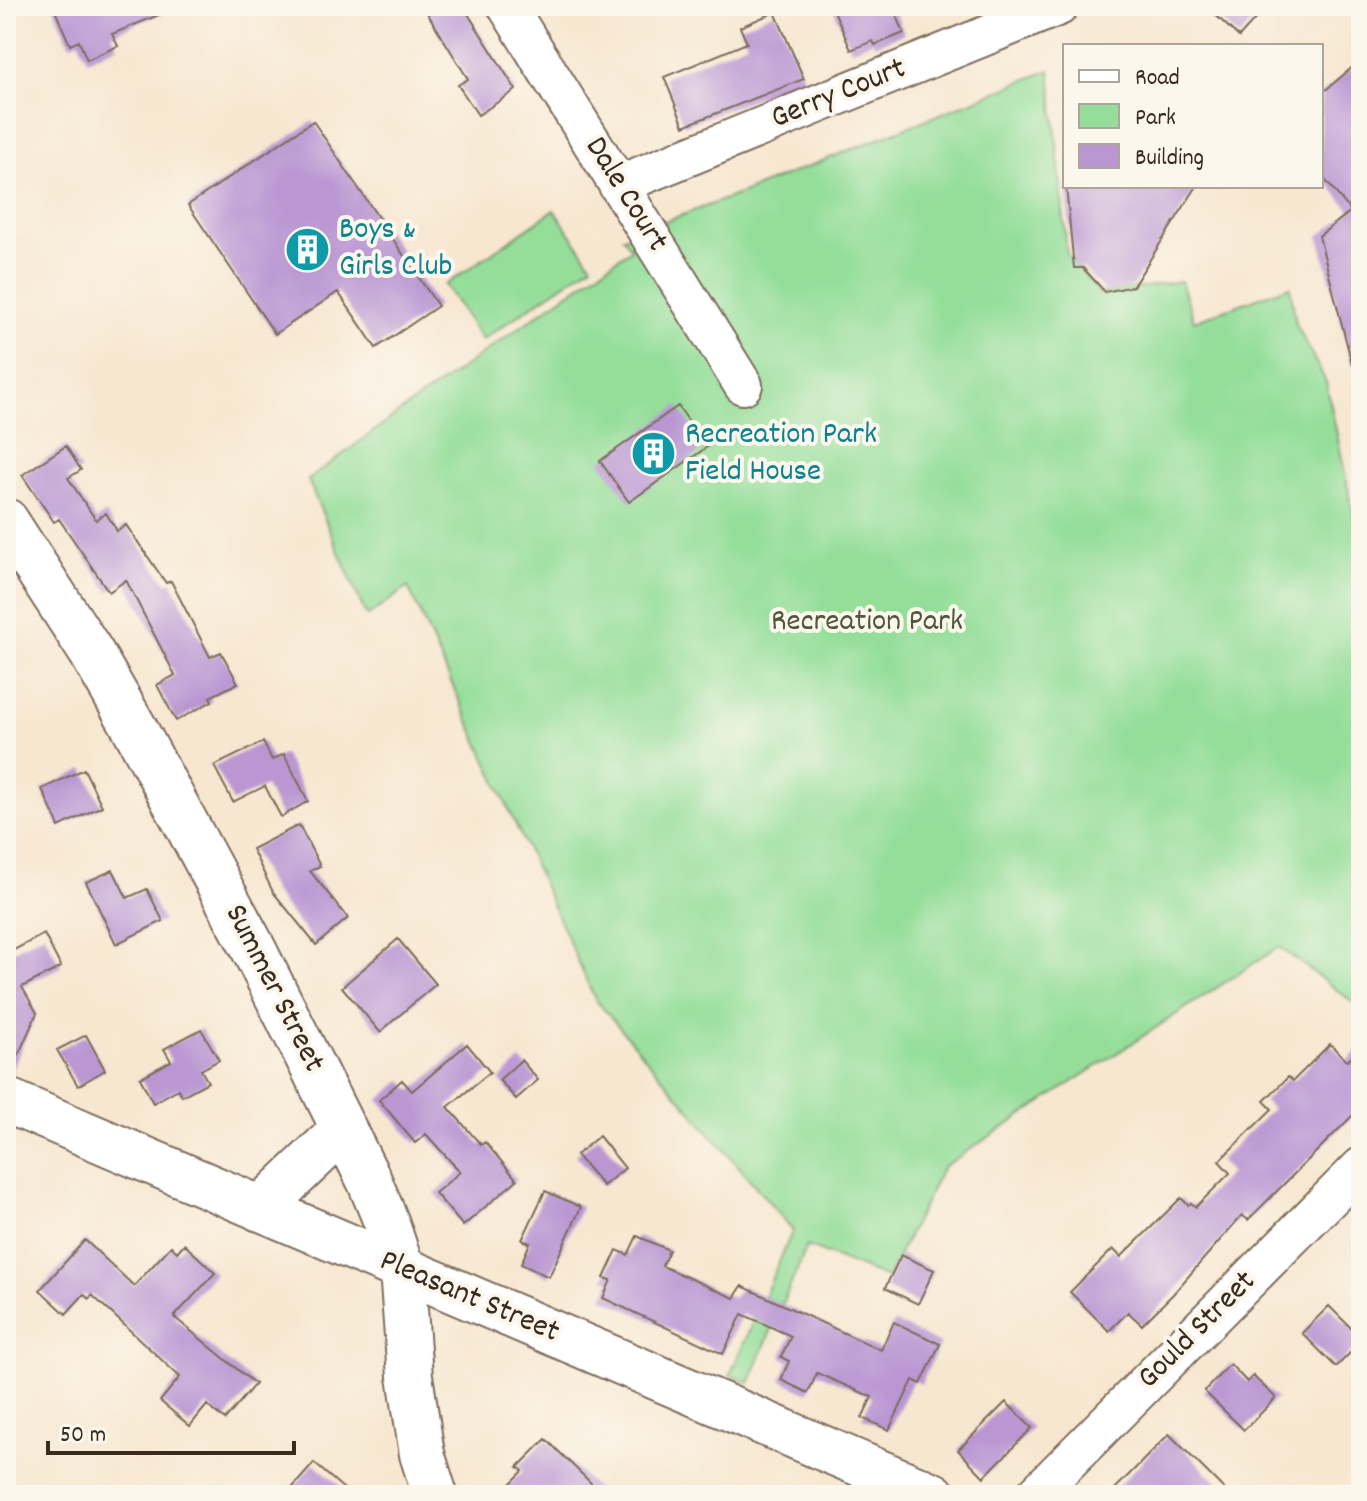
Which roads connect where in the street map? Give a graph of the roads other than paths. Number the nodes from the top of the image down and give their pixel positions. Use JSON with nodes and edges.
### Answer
{"nodes":[{"id":1,"x":507,"y":6,"type":"edge"},
{"id":2,"x":1059,"y":6,"type":"edge"},
{"id":3,"x":618,"y":185,"type":"junction"},
{"id":4,"x":743,"y":385,"type":"dead end"},
{"id":5,"x":6,"y":521,"type":"edge"},
{"id":6,"x":6,"y":1100,"type":"edge"},
{"id":7,"x":344,"y":1129,"type":"junction"},
{"id":8,"x":1361,"y":1167,"type":"edge"},
{"id":9,"x":260,"y":1209,"type":"junction"},
{"id":10,"x":402,"y":1270,"type":"junction"},
{"id":11,"x":435,"y":1495,"type":"edge"},
{"id":12,"x":933,"y":1495,"type":"edge"},
{"id":13,"x":1035,"y":1495,"type":"edge"}],
"edges":[{"from":1,"to":3,"type":"street","name":"Dale Court"},
{"from":2,"to":3,"type":"street","name":"Gerry Court"},
{"from":3,"to":4,"type":"street","name":"Dale Court"},
{"from":5,"to":7,"type":"main road","name":"Summer Street"},
{"from":6,"to":9,"type":"main road","name":"Pleasant Street"},
{"from":7,"to":9,"type":"main road"},
{"from":7,"to":10,"type":"main road","name":"Summer Street"},
{"from":8,"to":13,"type":"street","name":"Gould Street"},
{"from":9,"to":10,"type":"main road","name":"Pleasant Street"},
{"from":10,"to":11,"type":"main road","name":"Summer Street"},
{"from":10,"to":12,"type":"main road","name":"Pleasant Street"}]}
